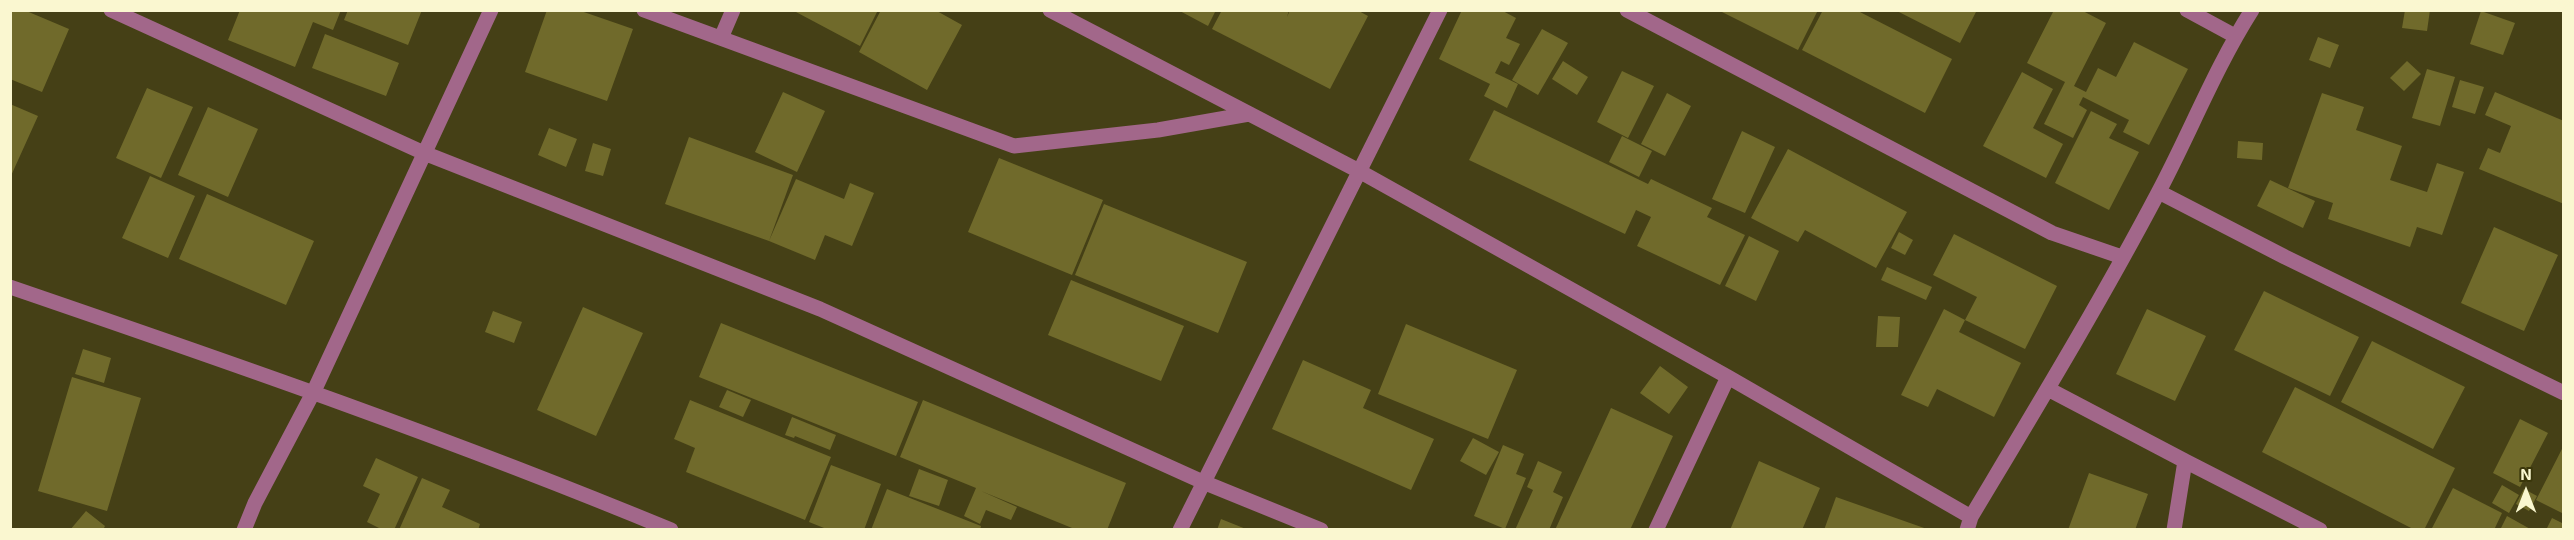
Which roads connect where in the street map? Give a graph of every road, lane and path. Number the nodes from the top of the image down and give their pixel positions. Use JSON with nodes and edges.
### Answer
{"nodes":[{"id":1,"x":111,"y":10,"type":"edge"},
{"id":2,"x":491,"y":10,"type":"edge"},
{"id":3,"x":644,"y":10,"type":"edge"},
{"id":4,"x":733,"y":10,"type":"edge"},
{"id":5,"x":1050,"y":10,"type":"edge"},
{"id":6,"x":1440,"y":10,"type":"edge"},
{"id":7,"x":1627,"y":10,"type":"edge"},
{"id":8,"x":2187,"y":10,"type":"edge"},
{"id":9,"x":2252,"y":10,"type":"edge"},
{"id":10,"x":2235,"y":36,"type":"junction"},
{"id":11,"x":721,"y":38,"type":"junction"},
{"id":12,"x":1249,"y":114,"type":"junction"},
{"id":13,"x":424,"y":153,"type":"junction"},
{"id":14,"x":1359,"y":171,"type":"junction"},
{"id":15,"x":2159,"y":192,"type":"junction"},
{"id":16,"x":2122,"y":257,"type":"junction"},
{"id":17,"x":10,"y":286,"type":"edge"},
{"id":18,"x":1728,"y":377,"type":"junction"},
{"id":19,"x":2048,"y":389,"type":"junction"},
{"id":20,"x":314,"y":391,"type":"junction"},
{"id":21,"x":2564,"y":393,"type":"edge"},
{"id":22,"x":2185,"y":461,"type":"junction"},
{"id":23,"x":1203,"y":482,"type":"junction"},
{"id":24,"x":1969,"y":523,"type":"edge"},
{"id":25,"x":244,"y":530,"type":"edge"},
{"id":26,"x":671,"y":530,"type":"edge"},
{"id":27,"x":1180,"y":530,"type":"edge"},
{"id":28,"x":1321,"y":530,"type":"edge"},
{"id":29,"x":1656,"y":530,"type":"edge"},
{"id":30,"x":2174,"y":530,"type":"edge"},
{"id":31,"x":2320,"y":530,"type":"edge"}],
"edges":[{"from":1,"to":13,"type":"street"},
{"from":2,"to":13,"type":"street"},
{"from":3,"to":11,"type":"street"},
{"from":4,"to":11,"type":"street"},
{"from":5,"to":12,"type":"street"},
{"from":6,"to":14,"type":"street"},
{"from":7,"to":16,"type":"street"},
{"from":8,"to":10,"type":"street"},
{"from":9,"to":10,"type":"street"},
{"from":10,"to":15,"type":"street"},
{"from":11,"to":12,"type":"street"},
{"from":12,"to":14,"type":"street"},
{"from":13,"to":20,"type":"street"},
{"from":13,"to":23,"type":"street"},
{"from":14,"to":18,"type":"street"},
{"from":14,"to":23,"type":"street"},
{"from":15,"to":16,"type":"street"},
{"from":15,"to":21,"type":"street"},
{"from":16,"to":19,"type":"street"},
{"from":17,"to":20,"type":"street"},
{"from":18,"to":24,"type":"street"},
{"from":18,"to":29,"type":"street"},
{"from":19,"to":22,"type":"street"},
{"from":19,"to":24,"type":"street"},
{"from":20,"to":25,"type":"street"},
{"from":20,"to":26,"type":"street"},
{"from":22,"to":30,"type":"street"},
{"from":22,"to":31,"type":"street"},
{"from":23,"to":27,"type":"street"},
{"from":23,"to":28,"type":"street"}]}
